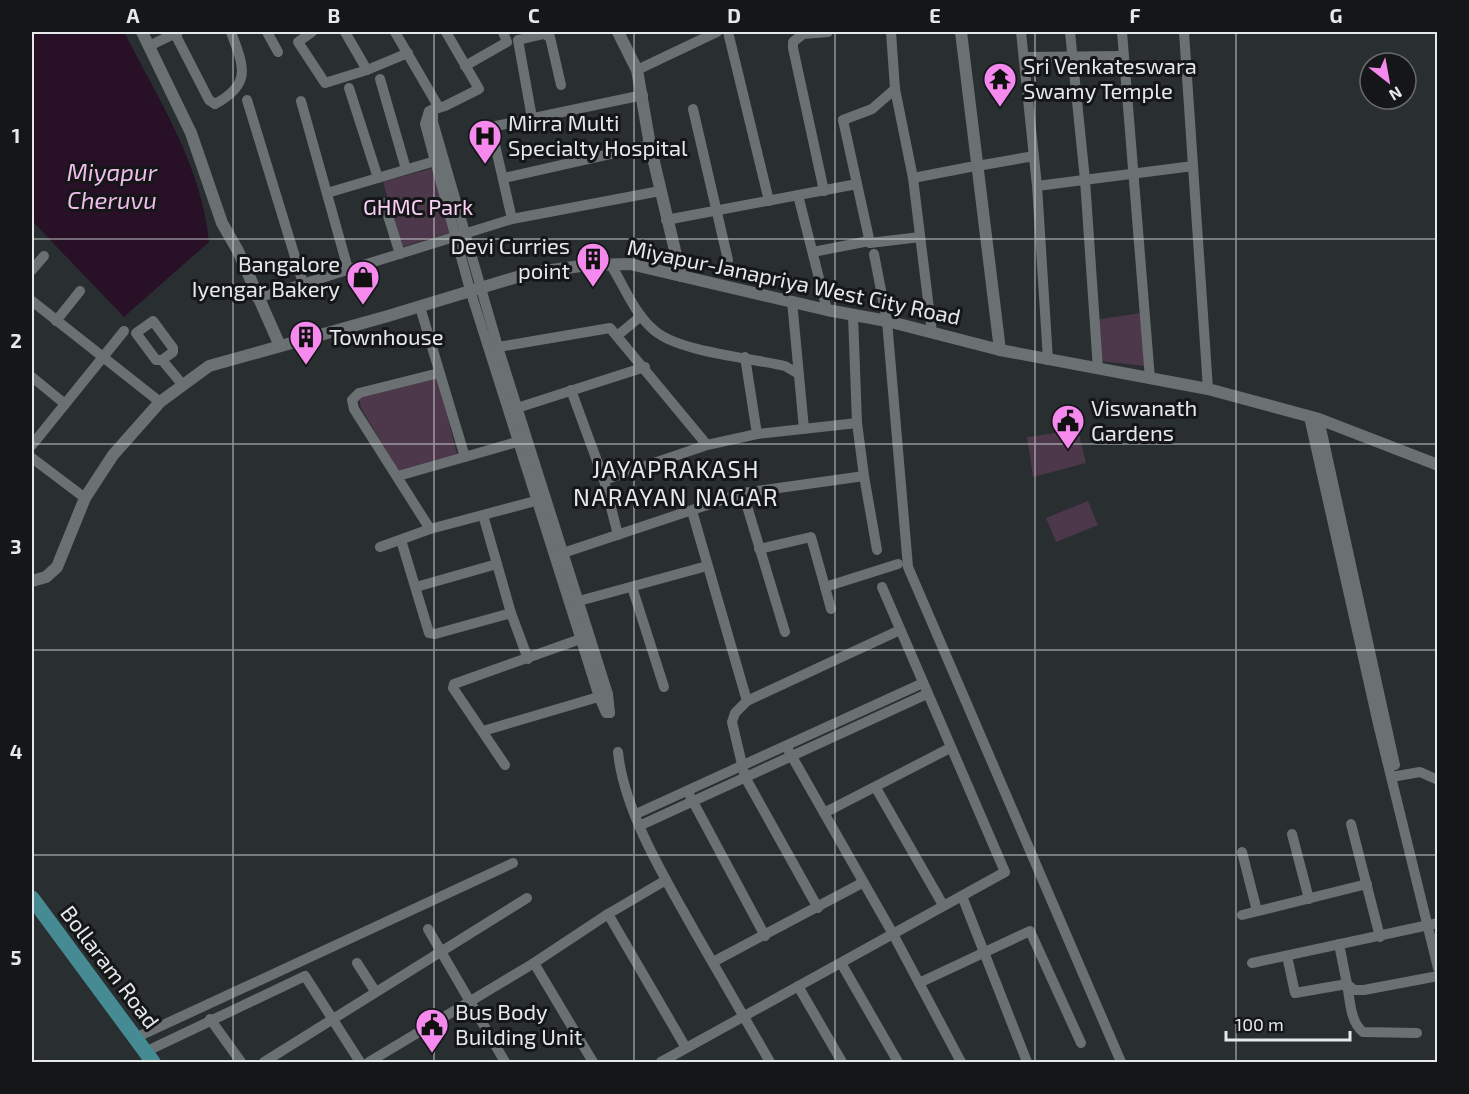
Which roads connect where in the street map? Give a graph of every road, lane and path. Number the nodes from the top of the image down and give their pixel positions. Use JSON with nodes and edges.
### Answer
{"nodes":[{"id":1,"x":142,"y":32,"type":"edge"},
{"id":2,"x":176,"y":32,"type":"edge"},
{"id":3,"x":231,"y":32,"type":"edge"},
{"id":4,"x":267,"y":32,"type":"edge"},
{"id":5,"x":312,"y":32,"type":"edge"},
{"id":6,"x":345,"y":32,"type":"edge"},
{"id":7,"x":395,"y":32,"type":"edge"},
{"id":8,"x":446,"y":32,"type":"edge"},
{"id":9,"x":503,"y":32,"type":"edge"},
{"id":10,"x":618,"y":32,"type":"edge"},
{"id":11,"x":717,"y":32,"type":"edge"},
{"id":12,"x":728,"y":32,"type":"edge"},
{"id":13,"x":828,"y":32,"type":"edge"},
{"id":14,"x":891,"y":32,"type":"edge"},
{"id":15,"x":952,"y":32,"type":"edge"},
{"id":16,"x":961,"y":32,"type":"edge"},
{"id":17,"x":1021,"y":32,"type":"edge"},
{"id":18,"x":1070,"y":32,"type":"edge"},
{"id":19,"x":1122,"y":32,"type":"edge"},
{"id":20,"x":1184,"y":32,"type":"edge"},
{"id":21,"x":792,"y":37,"type":"edge"},
{"id":22,"x":149,"y":46,"type":"junction"},
{"id":23,"x":278,"y":52,"type":"dead end"},
{"id":24,"x":408,"y":53,"type":"junction"},
{"id":25,"x":1122,"y":56,"type":"junction"},
{"id":26,"x":1025,"y":57,"type":"junction"},
{"id":27,"x":1073,"y":57,"type":"junction"},
{"id":28,"x":465,"y":66,"type":"junction"},
{"id":29,"x":367,"y":70,"type":"junction"},
{"id":30,"x":637,"y":70,"type":"junction"},
{"id":31,"x":380,"y":79,"type":"dead end"},
{"id":32,"x":561,"y":85,"type":"dead end"},
{"id":33,"x":349,"y":88,"type":"dead end"},
{"id":34,"x":895,"y":89,"type":"junction"},
{"id":35,"x":643,"y":95,"type":"junction"},
{"id":36,"x":247,"y":100,"type":"dead end"},
{"id":37,"x":301,"y":101,"type":"dead end"},
{"id":38,"x":435,"y":108,"type":"junction"},
{"id":39,"x":693,"y":109,"type":"dead end"},
{"id":40,"x":532,"y":118,"type":"junction"},
{"id":41,"x":650,"y":145,"type":"junction"},
{"id":42,"x":1034,"y":156,"type":"junction"},
{"id":43,"x":440,"y":159,"type":"junction"},
{"id":44,"x":973,"y":166,"type":"junction"},
{"id":45,"x":1193,"y":166,"type":"junction"},
{"id":46,"x":406,"y":169,"type":"junction"},
{"id":47,"x":1134,"y":174,"type":"junction"},
{"id":48,"x":378,"y":178,"type":"junction"},
{"id":49,"x":504,"y":178,"type":"junction"},
{"id":50,"x":913,"y":178,"type":"junction"},
{"id":51,"x":1085,"y":180,"type":"junction"},
{"id":52,"x":857,"y":184,"type":"junction"},
{"id":53,"x":1037,"y":186,"type":"junction"},
{"id":54,"x":824,"y":190,"type":"junction"},
{"id":55,"x":660,"y":191,"type":"junction"},
{"id":56,"x":327,"y":193,"type":"junction"},
{"id":57,"x":798,"y":195,"type":"junction"},
{"id":58,"x":769,"y":201,"type":"junction"},
{"id":59,"x":384,"y":203,"type":"dead end"},
{"id":60,"x":716,"y":211,"type":"junction"},
{"id":61,"x":512,"y":219,"type":"junction"},
{"id":62,"x":666,"y":220,"type":"junction"},
{"id":63,"x":461,"y":235,"type":"junction"},
{"id":64,"x":920,"y":237,"type":"junction"},
{"id":65,"x":869,"y":242,"type":"junction"},
{"id":66,"x":813,"y":252,"type":"junction"},
{"id":67,"x":400,"y":254,"type":"junction"},
{"id":68,"x":874,"y":254,"type":"dead end"},
{"id":69,"x":44,"y":256,"type":"dead end"},
{"id":70,"x":728,"y":260,"type":"dead end"},
{"id":71,"x":611,"y":265,"type":"junction"},
{"id":72,"x":32,"y":270,"type":"edge"},
{"id":73,"x":348,"y":270,"type":"junction"},
{"id":74,"x":681,"y":276,"type":"junction"},
{"id":75,"x":303,"y":284,"type":"junction"},
{"id":76,"x":475,"y":289,"type":"junction"},
{"id":77,"x":80,"y":291,"type":"dead end"},
{"id":78,"x":257,"y":298,"type":"junction"},
{"id":79,"x":32,"y":301,"type":"edge"},
{"id":80,"x":792,"y":301,"type":"junction"},
{"id":81,"x":420,"y":307,"type":"junction"},
{"id":82,"x":827,"y":310,"type":"junction"},
{"id":83,"x":852,"y":315,"type":"junction"},
{"id":84,"x":641,"y":316,"type":"junction"},
{"id":85,"x":56,"y":321,"type":"junction"},
{"id":86,"x":886,"y":321,"type":"junction"},
{"id":87,"x":124,"y":330,"type":"dead end"},
{"id":88,"x":932,"y":333,"type":"junction"},
{"id":89,"x":617,"y":336,"type":"junction"},
{"id":90,"x":280,"y":346,"type":"junction"},
{"id":91,"x":498,"y":347,"type":"junction"},
{"id":92,"x":997,"y":349,"type":"junction"},
{"id":93,"x":745,"y":357,"type":"junction"},
{"id":94,"x":103,"y":360,"type":"junction"},
{"id":95,"x":162,"y":360,"type":"dead end"},
{"id":96,"x":1048,"y":360,"type":"junction"},
{"id":97,"x":645,"y":368,"type":"junction"},
{"id":98,"x":1098,"y":369,"type":"junction"},
{"id":99,"x":439,"y":373,"type":"junction"},
{"id":100,"x":797,"y":373,"type":"junction"},
{"id":101,"x":32,"y":377,"type":"edge"},
{"id":102,"x":1150,"y":379,"type":"junction"},
{"id":103,"x":182,"y":384,"type":"junction"},
{"id":104,"x":1208,"y":389,"type":"junction"},
{"id":105,"x":571,"y":390,"type":"junction"},
{"id":106,"x":160,"y":402,"type":"junction"},
{"id":107,"x":65,"y":404,"type":"junction"},
{"id":108,"x":517,"y":408,"type":"junction"},
{"id":109,"x":1314,"y":418,"type":"junction"},
{"id":110,"x":857,"y":423,"type":"junction"},
{"id":111,"x":804,"y":429,"type":"junction"},
{"id":112,"x":757,"y":434,"type":"junction"},
{"id":113,"x":523,"y":440,"type":"junction"},
{"id":114,"x":32,"y":445,"type":"edge"},
{"id":115,"x":707,"y":445,"type":"junction"},
{"id":116,"x":465,"y":457,"type":"junction"},
{"id":117,"x":32,"y":458,"type":"edge"},
{"id":118,"x":1437,"y":465,"type":"edge"},
{"id":119,"x":398,"y":476,"type":"junction"},
{"id":120,"x":864,"y":476,"type":"junction"},
{"id":121,"x":604,"y":480,"type":"junction"},
{"id":122,"x":743,"y":493,"type":"junction"},
{"id":123,"x":85,"y":498,"type":"junction"},
{"id":124,"x":541,"y":500,"type":"junction"},
{"id":125,"x":692,"y":511,"type":"junction"},
{"id":126,"x":483,"y":515,"type":"junction"},
{"id":127,"x":430,"y":529,"type":"junction"},
{"id":128,"x":618,"y":535,"type":"junction"},
{"id":129,"x":401,"y":540,"type":"junction"},
{"id":130,"x":380,"y":547,"type":"dead end"},
{"id":131,"x":759,"y":549,"type":"junction"},
{"id":132,"x":877,"y":550,"type":"dead end"},
{"id":133,"x":563,"y":553,"type":"junction"},
{"id":134,"x":496,"y":564,"type":"junction"},
{"id":135,"x":898,"y":564,"type":"dead end"},
{"id":136,"x":707,"y":566,"type":"junction"},
{"id":137,"x":32,"y":581,"type":"edge"},
{"id":138,"x":416,"y":587,"type":"junction"},
{"id":139,"x":632,"y":587,"type":"junction"},
{"id":140,"x":825,"y":587,"type":"junction"},
{"id":141,"x":882,"y":587,"type":"dead end"},
{"id":142,"x":579,"y":601,"type":"junction"},
{"id":143,"x":831,"y":609,"type":"dead end"},
{"id":144,"x":511,"y":613,"type":"junction"},
{"id":145,"x":900,"y":630,"type":"junction"},
{"id":146,"x":784,"y":632,"type":"dead end"},
{"id":147,"x":585,"y":638,"type":"junction"},
{"id":148,"x":528,"y":659,"type":"junction"},
{"id":149,"x":664,"y":687,"type":"dead end"},
{"id":150,"x":925,"y":689,"type":"junction"},
{"id":151,"x":747,"y":701,"type":"junction"},
{"id":152,"x":483,"y":731,"type":"junction"},
{"id":153,"x":786,"y":746,"type":"junction"},
{"id":154,"x":950,"y":748,"type":"junction"},
{"id":155,"x":618,"y":752,"type":"dead end"},
{"id":156,"x":791,"y":757,"type":"junction"},
{"id":157,"x":505,"y":765,"type":"dead end"},
{"id":158,"x":743,"y":771,"type":"junction"},
{"id":159,"x":1397,"y":776,"type":"junction"},
{"id":160,"x":1437,"y":780,"type":"edge"},
{"id":161,"x":876,"y":788,"type":"junction"},
{"id":162,"x":687,"y":790,"type":"junction"},
{"id":163,"x":692,"y":801,"type":"junction"},
{"id":164,"x":824,"y":813,"type":"junction"},
{"id":165,"x":636,"y":814,"type":"junction"},
{"id":166,"x":1351,"y":824,"type":"dead end"},
{"id":167,"x":639,"y":826,"type":"junction"},
{"id":168,"x":1292,"y":834,"type":"dead end"},
{"id":169,"x":1242,"y":852,"type":"dead end"},
{"id":170,"x":513,"y":862,"type":"dead end"},
{"id":171,"x":666,"y":880,"type":"junction"},
{"id":172,"x":862,"y":882,"type":"junction"},
{"id":173,"x":1368,"y":884,"type":"junction"},
{"id":174,"x":962,"y":896,"type":"junction"},
{"id":175,"x":32,"y":898,"type":"edge"},
{"id":176,"x":527,"y":898,"type":"dead end"},
{"id":177,"x":1309,"y":899,"type":"junction"},
{"id":178,"x":944,"y":905,"type":"junction"},
{"id":179,"x":818,"y":908,"type":"junction"},
{"id":180,"x":1257,"y":911,"type":"junction"},
{"id":181,"x":32,"y":914,"type":"edge"},
{"id":182,"x":608,"y":914,"type":"junction"},
{"id":183,"x":1242,"y":915,"type":"dead end"},
{"id":184,"x":1432,"y":924,"type":"edge"},
{"id":185,"x":428,"y":929,"type":"dead end"},
{"id":186,"x":893,"y":934,"type":"junction"},
{"id":187,"x":765,"y":936,"type":"junction"},
{"id":188,"x":1380,"y":937,"type":"junction"},
{"id":189,"x":1339,"y":944,"type":"junction"},
{"id":190,"x":984,"y":950,"type":"junction"},
{"id":191,"x":440,"y":951,"type":"junction"},
{"id":192,"x":1287,"y":956,"type":"junction"},
{"id":193,"x":713,"y":962,"type":"junction"},
{"id":194,"x":357,"y":963,"type":"dead end"},
{"id":195,"x":534,"y":963,"type":"junction"},
{"id":196,"x":841,"y":963,"type":"junction"},
{"id":197,"x":1252,"y":963,"type":"dead end"},
{"id":198,"x":1437,"y":968,"type":"edge"},
{"id":199,"x":1437,"y":976,"type":"edge"},
{"id":200,"x":918,"y":983,"type":"junction"},
{"id":201,"x":1347,"y":984,"type":"junction"},
{"id":202,"x":798,"y":986,"type":"junction"},
{"id":203,"x":375,"y":991,"type":"junction"},
{"id":204,"x":470,"y":1002,"type":"junction"},
{"id":205,"x":744,"y":1017,"type":"junction"},
{"id":206,"x":332,"y":1018,"type":"junction"},
{"id":207,"x":210,"y":1019,"type":"junction"},
{"id":208,"x":1417,"y":1033,"type":"dead end"},
{"id":209,"x":135,"y":1038,"type":"junction"},
{"id":210,"x":1081,"y":1043,"type":"dead end"},
{"id":211,"x":687,"y":1048,"type":"junction"},
{"id":212,"x":147,"y":1059,"type":"edge"},
{"id":213,"x":241,"y":1062,"type":"edge"},
{"id":214,"x":264,"y":1062,"type":"edge"},
{"id":215,"x":360,"y":1062,"type":"edge"},
{"id":216,"x":369,"y":1062,"type":"edge"},
{"id":217,"x":505,"y":1062,"type":"edge"},
{"id":218,"x":593,"y":1062,"type":"edge"},
{"id":219,"x":661,"y":1062,"type":"edge"},
{"id":220,"x":770,"y":1062,"type":"edge"},
{"id":221,"x":842,"y":1062,"type":"edge"},
{"id":222,"x":898,"y":1062,"type":"edge"},
{"id":223,"x":961,"y":1062,"type":"edge"},
{"id":224,"x":1028,"y":1062,"type":"edge"},
{"id":225,"x":1121,"y":1062,"type":"edge"}],
"edges":[{"from":1,"to":22,"type":"street"},
{"from":2,"to":3,"type":"street"},
{"from":2,"to":22,"type":"street"},
{"from":4,"to":23,"type":"street"},
{"from":5,"to":29,"type":"street"},
{"from":6,"to":29,"type":"street"},
{"from":7,"to":24,"type":"street"},
{"from":8,"to":28,"type":"street"},
{"from":9,"to":28,"type":"street"},
{"from":10,"to":30,"type":"street"},
{"from":11,"to":30,"type":"street"},
{"from":12,"to":58,"type":"street"},
{"from":13,"to":21,"type":"street"},
{"from":14,"to":34,"type":"street"},
{"from":15,"to":44,"type":"street"},
{"from":16,"to":44,"type":"street"},
{"from":17,"to":26,"type":"street"},
{"from":18,"to":27,"type":"street"},
{"from":19,"to":25,"type":"street"},
{"from":20,"to":45,"type":"street"},
{"from":21,"to":54,"type":"street"},
{"from":22,"to":78,"type":"street"},
{"from":24,"to":29,"type":"street"},
{"from":24,"to":38,"type":"street"},
{"from":25,"to":27,"type":"street"},
{"from":25,"to":47,"type":"street"},
{"from":26,"to":27,"type":"street"},
{"from":26,"to":42,"type":"street"},
{"from":27,"to":51,"type":"street"},
{"from":28,"to":38,"type":"street"},
{"from":30,"to":35,"type":"street"},
{"from":31,"to":46,"type":"street"},
{"from":32,"to":40,"type":"street"},
{"from":33,"to":48,"type":"street"},
{"from":34,"to":50,"type":"street"},
{"from":34,"to":52,"type":"street"},
{"from":35,"to":40,"type":"street"},
{"from":35,"to":41,"type":"street"},
{"from":36,"to":75,"type":"street"},
{"from":37,"to":56,"type":"street"},
{"from":38,"to":43,"type":"street"},
{"from":39,"to":60,"type":"street"},
{"from":40,"to":49,"type":"street"},
{"from":41,"to":49,"type":"street"},
{"from":41,"to":55,"type":"street"},
{"from":42,"to":44,"type":"street"},
{"from":42,"to":53,"type":"street"},
{"from":43,"to":46,"type":"street"},
{"from":43,"to":63,"type":"street"},
{"from":44,"to":50,"type":"street"},
{"from":44,"to":92,"type":"street"},
{"from":45,"to":47,"type":"street"},
{"from":45,"to":104,"type":"street"},
{"from":46,"to":48,"type":"street"},
{"from":47,"to":51,"type":"street"},
{"from":47,"to":102,"type":"street"},
{"from":48,"to":56,"type":"street"},
{"from":49,"to":61,"type":"street"},
{"from":50,"to":64,"type":"street"},
{"from":51,"to":53,"type":"street"},
{"from":51,"to":98,"type":"street"},
{"from":52,"to":54,"type":"street"},
{"from":52,"to":65,"type":"street"},
{"from":53,"to":96,"type":"street"},
{"from":54,"to":57,"type":"street"},
{"from":55,"to":61,"type":"street"},
{"from":55,"to":62,"type":"street"},
{"from":56,"to":73,"type":"street"},
{"from":57,"to":58,"type":"street"},
{"from":57,"to":66,"type":"street"},
{"from":58,"to":60,"type":"street"},
{"from":59,"to":67,"type":"street"},
{"from":60,"to":62,"type":"street"},
{"from":60,"to":70,"type":"street"},
{"from":61,"to":63,"type":"street"},
{"from":62,"to":74,"type":"street"},
{"from":63,"to":67,"type":"street"},
{"from":63,"to":76,"type":"street"},
{"from":64,"to":65,"type":"street"},
{"from":64,"to":88,"type":"street"},
{"from":65,"to":66,"type":"street"},
{"from":66,"to":82,"type":"street"},
{"from":67,"to":73,"type":"street"},
{"from":68,"to":86,"type":"street"},
{"from":69,"to":72,"type":"street"},
{"from":71,"to":74,"type":"street","name":"Miyapur-Janapriya West City Road"},
{"from":71,"to":76,"type":"street","name":"Miyapur-Janapriya West City Road"},
{"from":71,"to":84,"type":"street"},
{"from":73,"to":75,"type":"street"},
{"from":74,"to":80,"type":"street","name":"Miyapur-Janapriya West City Road"},
{"from":75,"to":78,"type":"street"},
{"from":76,"to":81,"type":"street","name":"Miyapur-Janapriya West City Road"},
{"from":76,"to":91,"type":"street"},
{"from":76,"to":113,"type":"street"},
{"from":77,"to":85,"type":"street"},
{"from":78,"to":90,"type":"street"},
{"from":79,"to":85,"type":"street"},
{"from":80,"to":82,"type":"street","name":"Miyapur-Janapriya West City Road"},
{"from":80,"to":100,"type":"street"},
{"from":81,"to":90,"type":"street","name":"Miyapur-Janapriya West City Road"},
{"from":81,"to":99,"type":"street"},
{"from":82,"to":83,"type":"street","name":"Miyapur-Janapriya West City Road"},
{"from":83,"to":86,"type":"street","name":"Miyapur-Janapriya West City Road"},
{"from":83,"to":110,"type":"street"},
{"from":84,"to":89,"type":"street"},
{"from":84,"to":93,"type":"street"},
{"from":85,"to":94,"type":"street"},
{"from":86,"to":88,"type":"street","name":"Miyapur-Janapriya West City Road"},
{"from":86,"to":225,"type":"street"},
{"from":87,"to":94,"type":"street"},
{"from":88,"to":92,"type":"street","name":"Miyapur-Janapriya West City Road"},
{"from":89,"to":91,"type":"street"},
{"from":89,"to":97,"type":"street"},
{"from":90,"to":103,"type":"street","name":"Miyapur-Janapriya West City Road"},
{"from":91,"to":108,"type":"street"},
{"from":92,"to":96,"type":"street","name":"Miyapur-Janapriya West City Road"},
{"from":93,"to":100,"type":"street"},
{"from":93,"to":112,"type":"street"},
{"from":94,"to":106,"type":"street"},
{"from":94,"to":107,"type":"street"},
{"from":95,"to":103,"type":"street"},
{"from":96,"to":98,"type":"street","name":"Miyapur-Janapriya West City Road"},
{"from":97,"to":105,"type":"street"},
{"from":97,"to":115,"type":"street"},
{"from":98,"to":102,"type":"street","name":"Miyapur-Janapriya West City Road"},
{"from":99,"to":116,"type":"street"},
{"from":99,"to":119,"type":"street"},
{"from":100,"to":111,"type":"street"},
{"from":101,"to":107,"type":"street"},
{"from":102,"to":104,"type":"street","name":"Miyapur-Janapriya West City Road"},
{"from":103,"to":106,"type":"street","name":"Miyapur-Janapriya West City Road"},
{"from":104,"to":109,"type":"street","name":"Miyapur-Janapriya West City Road"},
{"from":105,"to":108,"type":"street"},
{"from":105,"to":121,"type":"street"},
{"from":106,"to":123,"type":"street","name":"Miyapur-Janapriya West City Road"},
{"from":107,"to":114,"type":"street"},
{"from":108,"to":113,"type":"street"},
{"from":109,"to":118,"type":"street","name":"Miyapur-Janapriya West City Road"},
{"from":109,"to":159,"type":"street"},
{"from":109,"to":184,"type":"street"},
{"from":110,"to":111,"type":"street"},
{"from":110,"to":120,"type":"street"},
{"from":111,"to":112,"type":"street"},
{"from":112,"to":115,"type":"street"},
{"from":113,"to":116,"type":"street"},
{"from":113,"to":124,"type":"street"},
{"from":115,"to":121,"type":"street"},
{"from":116,"to":119,"type":"street"},
{"from":117,"to":123,"type":"street"},
{"from":119,"to":127,"type":"street"},
{"from":120,"to":122,"type":"street"},
{"from":120,"to":132,"type":"street"},
{"from":121,"to":128,"type":"street"},
{"from":122,"to":125,"type":"street"},
{"from":122,"to":131,"type":"street"},
{"from":123,"to":137,"type":"street","name":"Miyapur-Janapriya West City Road"},
{"from":124,"to":126,"type":"street"},
{"from":124,"to":133,"type":"street"},
{"from":124,"to":147,"type":"street"},
{"from":125,"to":128,"type":"street"},
{"from":125,"to":136,"type":"street"},
{"from":126,"to":127,"type":"street"},
{"from":126,"to":134,"type":"street"},
{"from":127,"to":129,"type":"street"},
{"from":128,"to":133,"type":"street"},
{"from":129,"to":130,"type":"street"},
{"from":129,"to":138,"type":"street"},
{"from":131,"to":140,"type":"street"},
{"from":131,"to":146,"type":"street"},
{"from":133,"to":142,"type":"street"},
{"from":134,"to":138,"type":"street"},
{"from":134,"to":144,"type":"street"},
{"from":135,"to":140,"type":"street"},
{"from":136,"to":139,"type":"street"},
{"from":136,"to":151,"type":"street"},
{"from":138,"to":144,"type":"street"},
{"from":139,"to":142,"type":"street"},
{"from":139,"to":149,"type":"street"},
{"from":140,"to":143,"type":"street"},
{"from":141,"to":145,"type":"street"},
{"from":142,"to":147,"type":"street"},
{"from":144,"to":148,"type":"street"},
{"from":145,"to":150,"type":"street"},
{"from":145,"to":151,"type":"street"},
{"from":147,"to":148,"type":"street"},
{"from":147,"to":152,"type":"street"},
{"from":148,"to":152,"type":"street"},
{"from":150,"to":153,"type":"street"},
{"from":150,"to":154,"type":"street"},
{"from":150,"to":156,"type":"street"},
{"from":151,"to":158,"type":"street"},
{"from":152,"to":157,"type":"street"},
{"from":153,"to":156,"type":"street"},
{"from":153,"to":158,"type":"street"},
{"from":154,"to":161,"type":"street"},
{"from":154,"to":174,"type":"street"},
{"from":155,"to":165,"type":"street"},
{"from":156,"to":158,"type":"street"},
{"from":156,"to":164,"type":"street"},
{"from":158,"to":162,"type":"street"},
{"from":158,"to":163,"type":"street"},
{"from":158,"to":179,"type":"street"},
{"from":159,"to":160,"type":"street"},
{"from":159,"to":184,"type":"street"},
{"from":161,"to":164,"type":"street"},
{"from":161,"to":178,"type":"street"},
{"from":162,"to":163,"type":"street"},
{"from":162,"to":165,"type":"street"},
{"from":163,"to":167,"type":"street"},
{"from":163,"to":187,"type":"street"},
{"from":164,"to":172,"type":"street"},
{"from":165,"to":167,"type":"street"},
{"from":166,"to":173,"type":"street"},
{"from":167,"to":171,"type":"street"},
{"from":168,"to":177,"type":"street"},
{"from":169,"to":180,"type":"street"},
{"from":170,"to":209,"type":"street"},
{"from":171,"to":182,"type":"street"},
{"from":171,"to":193,"type":"street"},
{"from":172,"to":179,"type":"street"},
{"from":172,"to":186,"type":"street"},
{"from":173,"to":177,"type":"street"},
{"from":173,"to":188,"type":"street"},
{"from":174,"to":178,"type":"street"},
{"from":174,"to":190,"type":"street"},
{"from":175,"to":209,"type":"main road","name":"Bollaram Road"},
{"from":176,"to":191,"type":"street"},
{"from":177,"to":180,"type":"street"},
{"from":178,"to":186,"type":"street"},
{"from":179,"to":187,"type":"street"},
{"from":180,"to":183,"type":"street"},
{"from":181,"to":212,"type":"main road","name":"Bollaram Road"},
{"from":182,"to":195,"type":"street"},
{"from":182,"to":211,"type":"street"},
{"from":184,"to":188,"type":"street"},
{"from":184,"to":198,"type":"street"},
{"from":185,"to":191,"type":"street"},
{"from":186,"to":196,"type":"street"},
{"from":186,"to":200,"type":"street"},
{"from":187,"to":193,"type":"street"},
{"from":188,"to":189,"type":"street"},
{"from":189,"to":192,"type":"street"},
{"from":189,"to":201,"type":"street"},
{"from":190,"to":200,"type":"street"},
{"from":190,"to":210,"type":"street"},
{"from":190,"to":224,"type":"street"},
{"from":191,"to":203,"type":"street"},
{"from":191,"to":204,"type":"street"},
{"from":192,"to":197,"type":"street"},
{"from":192,"to":201,"type":"street"},
{"from":193,"to":205,"type":"street"},
{"from":194,"to":203,"type":"street"},
{"from":195,"to":204,"type":"street"},
{"from":195,"to":218,"type":"street"},
{"from":196,"to":202,"type":"street"},
{"from":196,"to":222,"type":"street"},
{"from":199,"to":201,"type":"street"},
{"from":200,"to":223,"type":"street"},
{"from":201,"to":208,"type":"street"},
{"from":202,"to":205,"type":"street"},
{"from":202,"to":221,"type":"street"},
{"from":203,"to":206,"type":"street"},
{"from":204,"to":216,"type":"street"},
{"from":204,"to":217,"type":"street"},
{"from":205,"to":211,"type":"street"},
{"from":205,"to":220,"type":"street"},
{"from":206,"to":207,"type":"street"},
{"from":206,"to":214,"type":"street"},
{"from":206,"to":215,"type":"street"},
{"from":207,"to":212,"type":"street"},
{"from":207,"to":213,"type":"street"},
{"from":209,"to":212,"type":"main road","name":"Bollaram Road"},
{"from":211,"to":219,"type":"street"}]}
